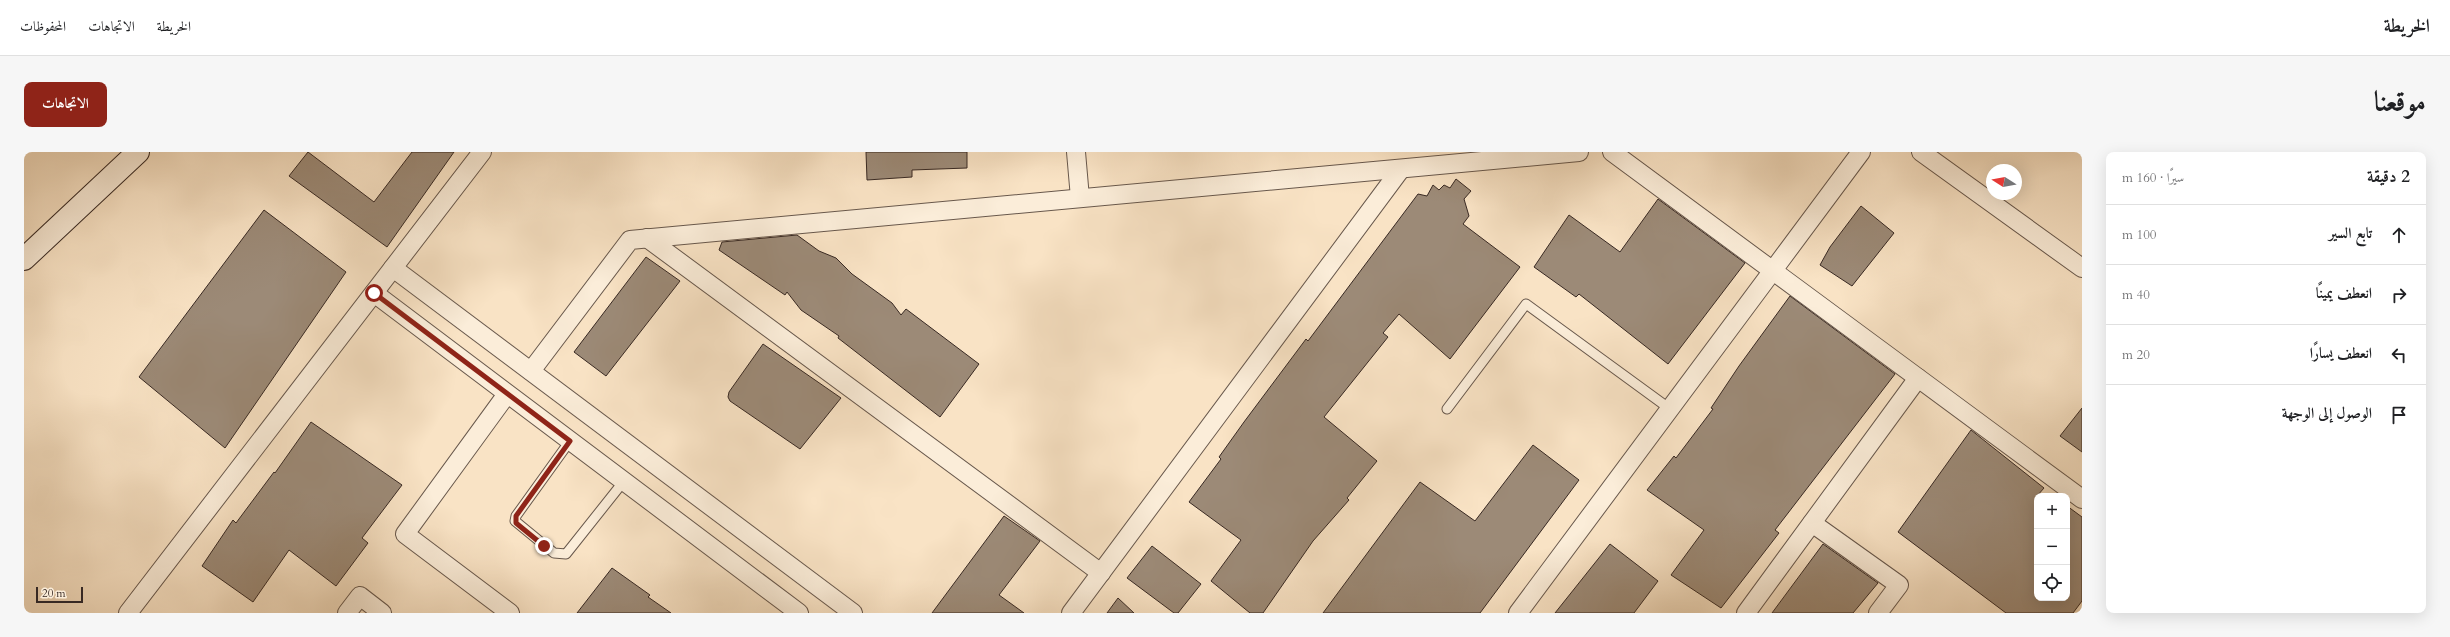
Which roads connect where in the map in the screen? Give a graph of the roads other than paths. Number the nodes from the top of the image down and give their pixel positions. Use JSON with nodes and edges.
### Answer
{"nodes":[{"id":1,"x":138,"y":152,"type":"edge"},
{"id":2,"x":482,"y":152,"type":"edge"},
{"id":3,"x":1076,"y":152,"type":"edge"},
{"id":4,"x":1579,"y":152,"type":"edge"},
{"id":5,"x":1612,"y":152,"type":"edge"},
{"id":6,"x":1861,"y":152,"type":"edge"},
{"id":7,"x":1921,"y":152,"type":"edge"},
{"id":8,"x":1401,"y":168,"type":"junction"},
{"id":9,"x":1080,"y":198,"type":"junction"},
{"id":10,"x":647,"y":238,"type":"junction"},
{"id":11,"x":24,"y":259,"type":"edge"},
{"id":12,"x":393,"y":268,"type":"junction"},
{"id":13,"x":2082,"y":268,"type":"edge"},
{"id":14,"x":1773,"y":271,"type":"junction"},
{"id":15,"x":374,"y":293,"type":"junction"},
{"id":16,"x":531,"y":371,"type":"junction"},
{"id":17,"x":1918,"y":378,"type":"junction"},
{"id":18,"x":507,"y":394,"type":"junction"},
{"id":19,"x":1447,"y":409,"type":"dead end"},
{"id":20,"x":1670,"y":409,"type":"junction"},
{"id":21,"x":570,"y":441,"type":"junction"},
{"id":22,"x":624,"y":481,"type":"junction"},
{"id":23,"x":2082,"y":499,"type":"edge"},
{"id":24,"x":1812,"y":523,"type":"junction"},
{"id":25,"x":1100,"y":573,"type":"junction"},
{"id":26,"x":128,"y":613,"type":"edge"},
{"id":27,"x":347,"y":613,"type":"edge"},
{"id":28,"x":382,"y":613,"type":"edge"},
{"id":29,"x":510,"y":613,"type":"edge"},
{"id":30,"x":799,"y":613,"type":"edge"},
{"id":31,"x":853,"y":613,"type":"edge"},
{"id":32,"x":1071,"y":613,"type":"edge"},
{"id":33,"x":1518,"y":613,"type":"edge"},
{"id":34,"x":1746,"y":613,"type":"edge"},
{"id":35,"x":1878,"y":613,"type":"edge"}],
"edges":[{"from":1,"to":11,"type":"main road"},
{"from":2,"to":12,"type":"street"},
{"from":3,"to":9,"type":"street"},
{"from":4,"to":8,"type":"street"},
{"from":5,"to":14,"type":"street"},
{"from":6,"to":14,"type":"street"},
{"from":7,"to":13,"type":"street"},
{"from":8,"to":9,"type":"street"},
{"from":8,"to":25,"type":"street"},
{"from":9,"to":10,"type":"street"},
{"from":10,"to":16,"type":"street"},
{"from":10,"to":25,"type":"street"},
{"from":12,"to":15,"type":"street"},
{"from":12,"to":16,"type":"street"},
{"from":14,"to":17,"type":"street"},
{"from":14,"to":20,"type":"street"},
{"from":15,"to":18,"type":"street"},
{"from":15,"to":26,"type":"street"},
{"from":16,"to":31,"type":"street"},
{"from":17,"to":23,"type":"street"},
{"from":17,"to":24,"type":"street"},
{"from":18,"to":21,"type":"street"},
{"from":18,"to":29,"type":"street"},
{"from":19,"to":20,"type":"lane"},
{"from":20,"to":33,"type":"street"},
{"from":21,"to":22,"type":"street"},
{"from":21,"to":22,"type":"lane"},
{"from":22,"to":30,"type":"street"},
{"from":24,"to":34,"type":"street"},
{"from":24,"to":35,"type":"street"},
{"from":25,"to":32,"type":"street"},
{"from":27,"to":28,"type":"street"}]}
